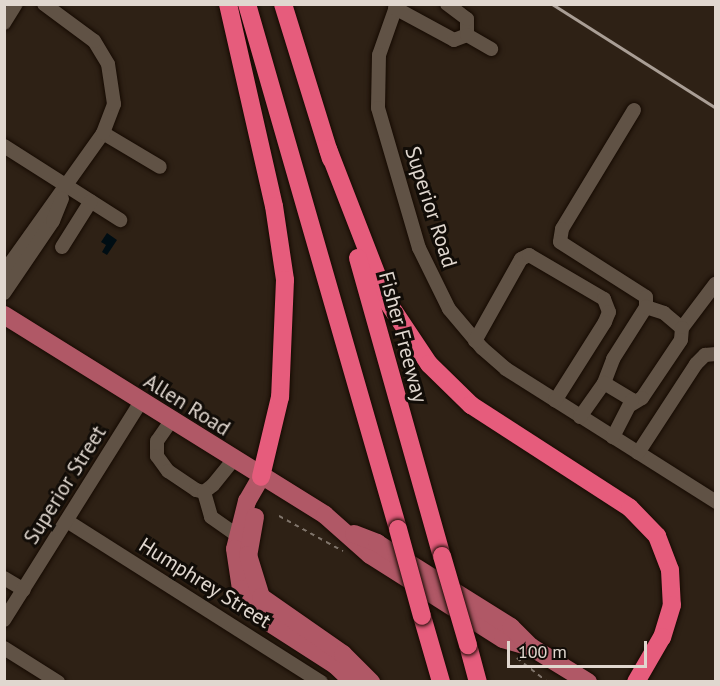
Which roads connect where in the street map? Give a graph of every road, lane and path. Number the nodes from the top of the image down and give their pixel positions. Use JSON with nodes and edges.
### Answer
{"nodes":[{"id":1,"x":16,"y":4,"type":"edge"},
{"id":2,"x":44,"y":4,"type":"edge"},
{"id":3,"x":228,"y":4,"type":"edge"},
{"id":4,"x":247,"y":4,"type":"edge"},
{"id":5,"x":284,"y":4,"type":"edge"},
{"id":6,"x":447,"y":4,"type":"edge"},
{"id":7,"x":396,"y":6,"type":"edge"},
{"id":8,"x":4,"y":23,"type":"edge"},
{"id":9,"x":467,"y":35,"type":"junction"},
{"id":10,"x":491,"y":49,"type":"dead end"},
{"id":11,"x":634,"y":110,"type":"dead end"},
{"id":12,"x":103,"y":133,"type":"junction"},
{"id":13,"x":328,"y":149,"type":"junction"},
{"id":14,"x":7,"y":153,"type":"edge"},
{"id":15,"x":160,"y":167,"type":"dead end"},
{"id":16,"x":68,"y":186,"type":"junction"},
{"id":17,"x":91,"y":201,"type":"junction"},
{"id":18,"x":120,"y":220,"type":"dead end"},
{"id":19,"x":62,"y":248,"type":"dead end"},
{"id":20,"x":4,"y":272,"type":"edge"},
{"id":21,"x":716,"y":283,"type":"edge"},
{"id":22,"x":4,"y":293,"type":"edge"},
{"id":23,"x":646,"y":307,"type":"junction"},
{"id":24,"x":4,"y":315,"type":"edge"},
{"id":25,"x":682,"y":328,"type":"junction"},
{"id":26,"x":475,"y":341,"type":"junction"},
{"id":27,"x":716,"y":354,"type":"edge"},
{"id":28,"x":604,"y":383,"type":"junction"},
{"id":29,"x":555,"y":401,"type":"junction"},
{"id":30,"x":141,"y":402,"type":"junction"},
{"id":31,"x":632,"y":404,"type":"junction"},
{"id":32,"x":580,"y":417,"type":"junction"},
{"id":33,"x":171,"y":421,"type":"junction"},
{"id":34,"x":613,"y":437,"type":"junction"},
{"id":35,"x":638,"y":453,"type":"junction"},
{"id":36,"x":233,"y":460,"type":"junction"},
{"id":37,"x":261,"y":477,"type":"junction"},
{"id":38,"x":204,"y":492,"type":"junction"},
{"id":39,"x":716,"y":502,"type":"edge"},
{"id":40,"x":67,"y":521,"type":"junction"},
{"id":41,"x":238,"y":536,"type":"junction"},
{"id":42,"x":4,"y":578,"type":"edge"},
{"id":43,"x":24,"y":590,"type":"junction"},
{"id":44,"x":4,"y":620,"type":"edge"},
{"id":45,"x":4,"y":648,"type":"edge"},
{"id":46,"x":58,"y":681,"type":"edge"},
{"id":47,"x":321,"y":681,"type":"edge"},
{"id":48,"x":353,"y":681,"type":"edge"},
{"id":49,"x":371,"y":681,"type":"edge"},
{"id":50,"x":441,"y":681,"type":"edge"},
{"id":51,"x":478,"y":681,"type":"edge"},
{"id":52,"x":588,"y":681,"type":"edge"},
{"id":53,"x":636,"y":681,"type":"edge"}],
"edges":[{"from":1,"to":8,"type":"street"},
{"from":2,"to":12,"type":"street"},
{"from":3,"to":37,"type":"highway"},
{"from":4,"to":50,"type":"highway","bridge":true},
{"from":5,"to":13,"type":"highway","name":"Fisher Freeway"},
{"from":6,"to":9,"type":"street"},
{"from":7,"to":9,"type":"street"},
{"from":7,"to":26,"type":"street","name":"Superior Road"},
{"from":9,"to":10,"type":"street"},
{"from":11,"to":23,"type":"street"},
{"from":12,"to":15,"type":"street"},
{"from":12,"to":16,"type":"street"},
{"from":13,"to":51,"type":"highway","name":"Fisher Freeway","bridge":true},
{"from":13,"to":53,"type":"highway"},
{"from":14,"to":16,"type":"street"},
{"from":16,"to":17,"type":"street"},
{"from":16,"to":20,"type":"street"},
{"from":16,"to":22,"type":"street"},
{"from":17,"to":18,"type":"street"},
{"from":17,"to":19,"type":"street"},
{"from":21,"to":25,"type":"street"},
{"from":23,"to":25,"type":"street"},
{"from":23,"to":28,"type":"street"},
{"from":24,"to":30,"type":"main road","name":"Allen Road"},
{"from":25,"to":31,"type":"street"},
{"from":26,"to":29,"type":"street","name":"Superior Road"},
{"from":26,"to":29,"type":"street"},
{"from":27,"to":35,"type":"street"},
{"from":28,"to":31,"type":"street"},
{"from":28,"to":32,"type":"street"},
{"from":29,"to":32,"type":"street","name":"Superior Road"},
{"from":30,"to":33,"type":"main road","name":"Allen Road"},
{"from":30,"to":40,"type":"street","name":"Superior Street"},
{"from":31,"to":34,"type":"street"},
{"from":32,"to":34,"type":"street","name":"Superior Road"},
{"from":33,"to":36,"type":"main road","name":"Allen Road"},
{"from":33,"to":38,"type":"street"},
{"from":34,"to":35,"type":"street","name":"Superior Road"},
{"from":35,"to":39,"type":"street","name":"Superior Road"},
{"from":36,"to":37,"type":"main road","name":"Allen Road"},
{"from":36,"to":38,"type":"street"},
{"from":37,"to":41,"type":"main road"},
{"from":37,"to":49,"type":"main road"},
{"from":37,"to":52,"type":"main road","name":"Allen Road"},
{"from":38,"to":41,"type":"street"},
{"from":40,"to":43,"type":"street","name":"Superior Street"},
{"from":40,"to":47,"type":"street","name":"Humphrey Street"},
{"from":41,"to":48,"type":"main road"},
{"from":42,"to":43,"type":"street"},
{"from":43,"to":44,"type":"street","name":"Superior Street"},
{"from":45,"to":46,"type":"street"}]}
